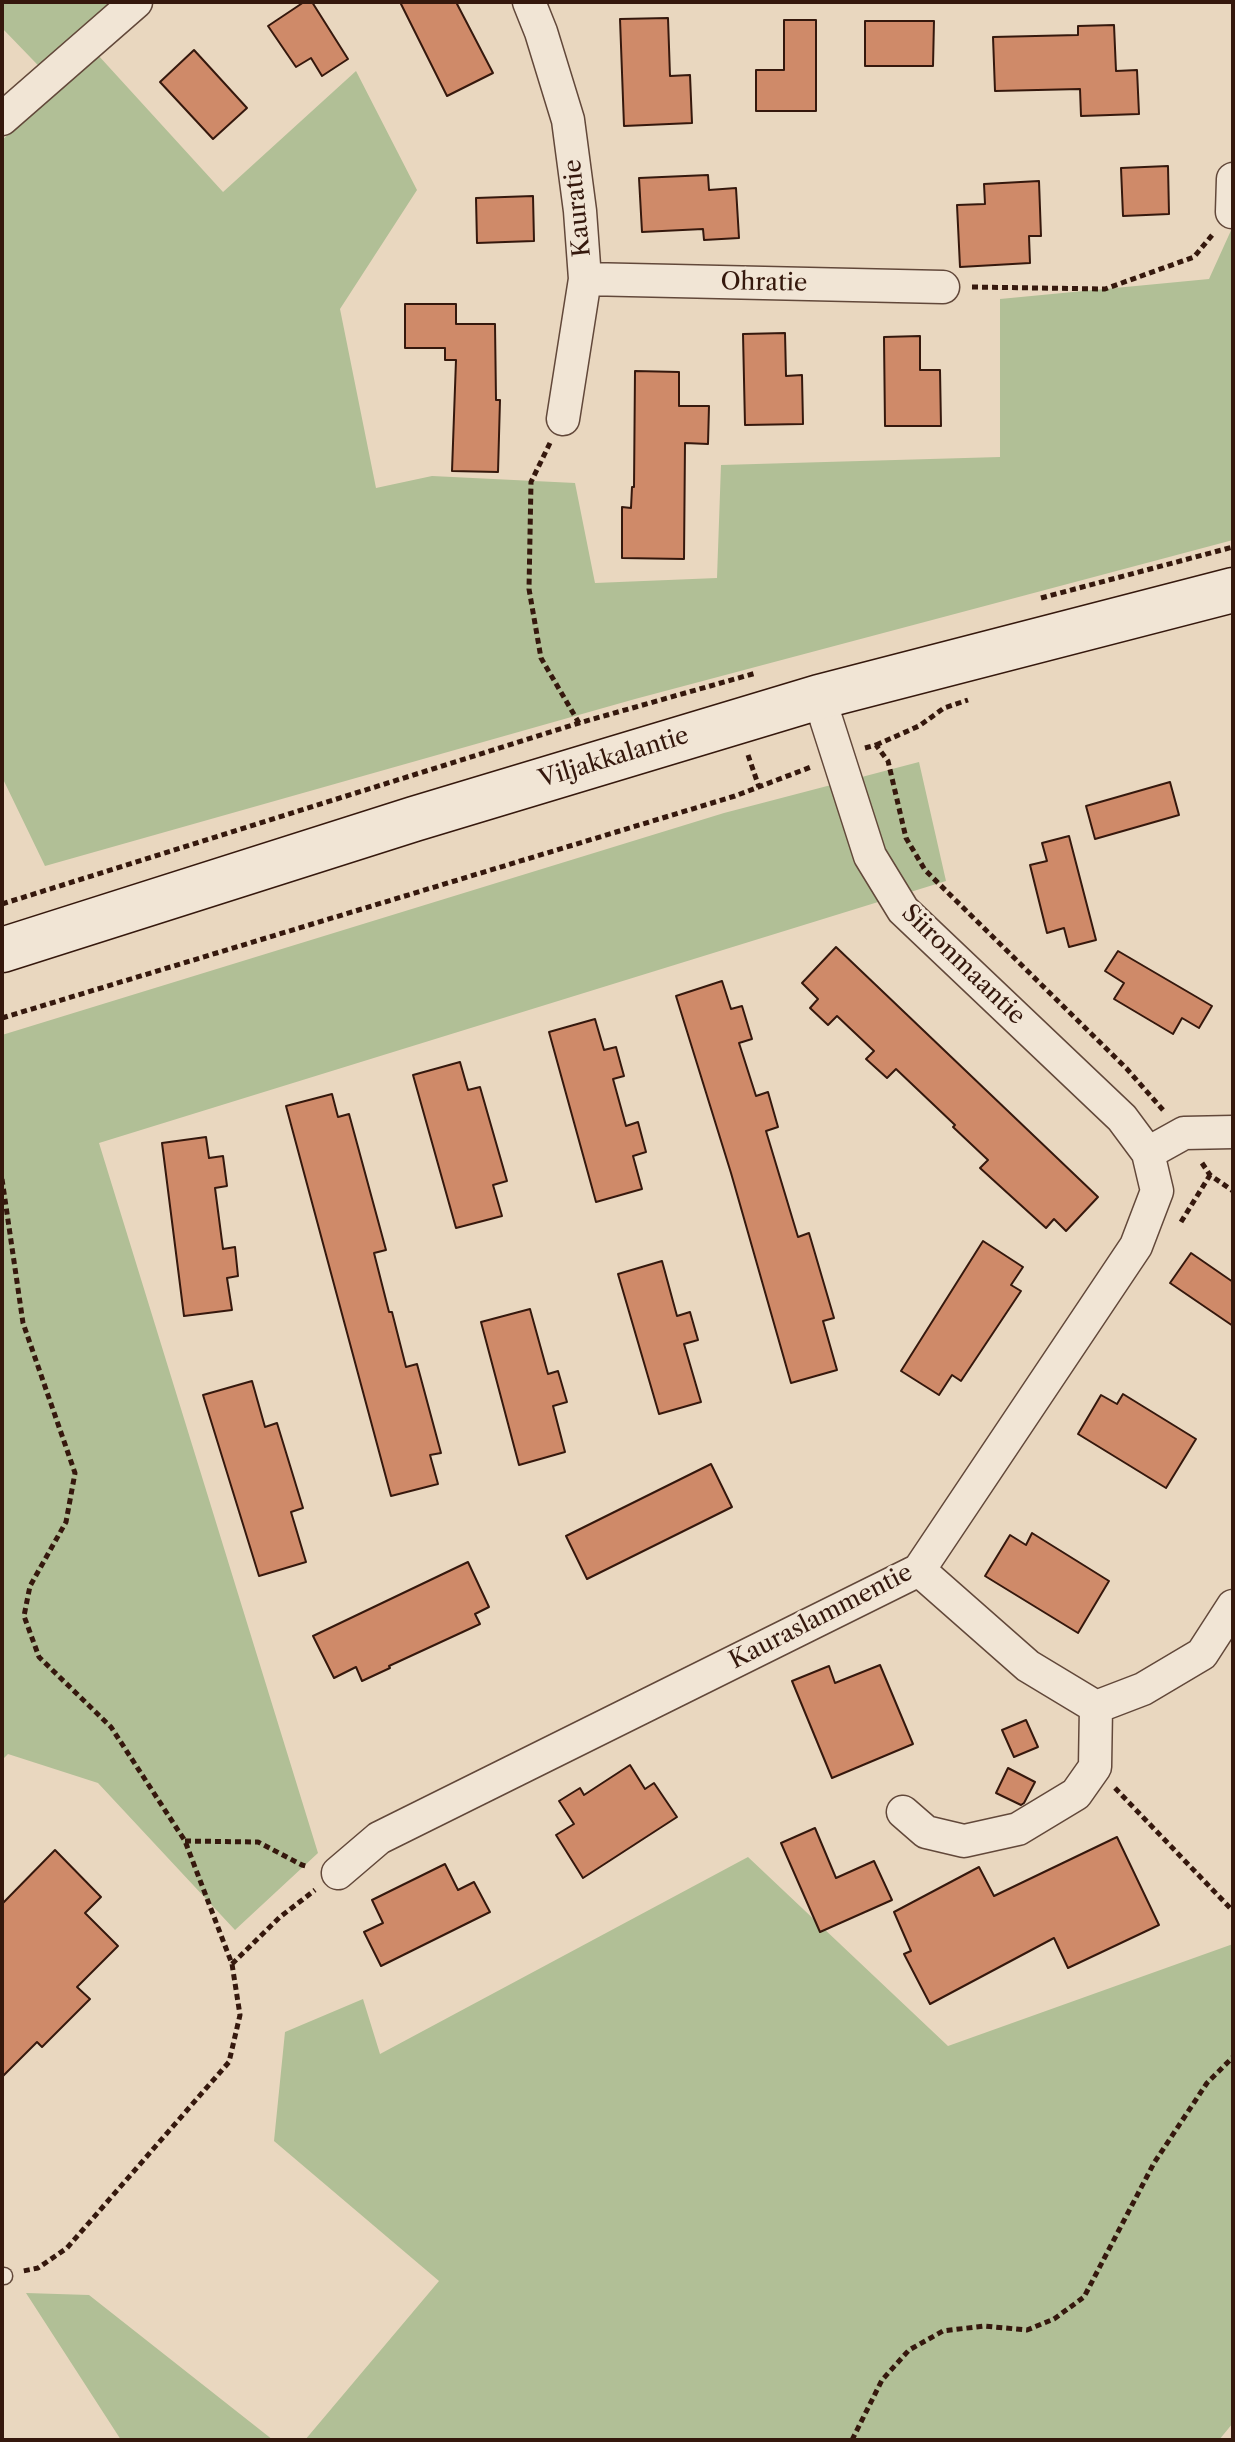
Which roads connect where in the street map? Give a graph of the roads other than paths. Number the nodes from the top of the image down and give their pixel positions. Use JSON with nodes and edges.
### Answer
{"nodes":[{"id":1,"x":136,"y":2,"type":"edge"},
{"id":2,"x":529,"y":2,"type":"edge"},
{"id":3,"x":2,"y":119,"type":"edge"},
{"id":4,"x":1233,"y":179,"type":"edge"},
{"id":5,"x":1232,"y":212,"type":"edge"},
{"id":6,"x":585,"y":279,"type":"junction"},
{"id":7,"x":943,"y":287,"type":"road end"},
{"id":8,"x":563,"y":419,"type":"road end"},
{"id":9,"x":1233,"y":590,"type":"edge"},
{"id":10,"x":819,"y":697,"type":"junction"},
{"id":11,"x":2,"y":950,"type":"edge"},
{"id":12,"x":1233,"y":1132,"type":"edge"},
{"id":13,"x":1148,"y":1153,"type":"junction"},
{"id":14,"x":919,"y":1570,"type":"junction"},
{"id":15,"x":1233,"y":1606,"type":"edge"},
{"id":16,"x":1096,"y":1707,"type":"junction"},
{"id":17,"x":903,"y":1812,"type":"dead end"},
{"id":18,"x":338,"y":1873,"type":"road end"}],
"edges":[{"from":1,"to":3,"type":"street"},
{"from":2,"to":6,"type":"street","name":"Kauratie"},
{"from":4,"to":5,"type":"street"},
{"from":6,"to":7,"type":"street","name":"Ohratie"},
{"from":6,"to":8,"type":"street","name":"Kauratie"},
{"from":9,"to":10,"type":"main road","name":"Viljakkalantie"},
{"from":10,"to":11,"type":"main road","name":"Viljakkalantie"},
{"from":10,"to":13,"type":"street","name":"Siironmaantie"},
{"from":12,"to":13,"type":"street"},
{"from":13,"to":14,"type":"street","name":"Kauraslammentie"},
{"from":14,"to":16,"type":"street"},
{"from":14,"to":18,"type":"street","name":"Kauraslammentie"},
{"from":15,"to":16,"type":"street"},
{"from":16,"to":17,"type":"street"}]}
